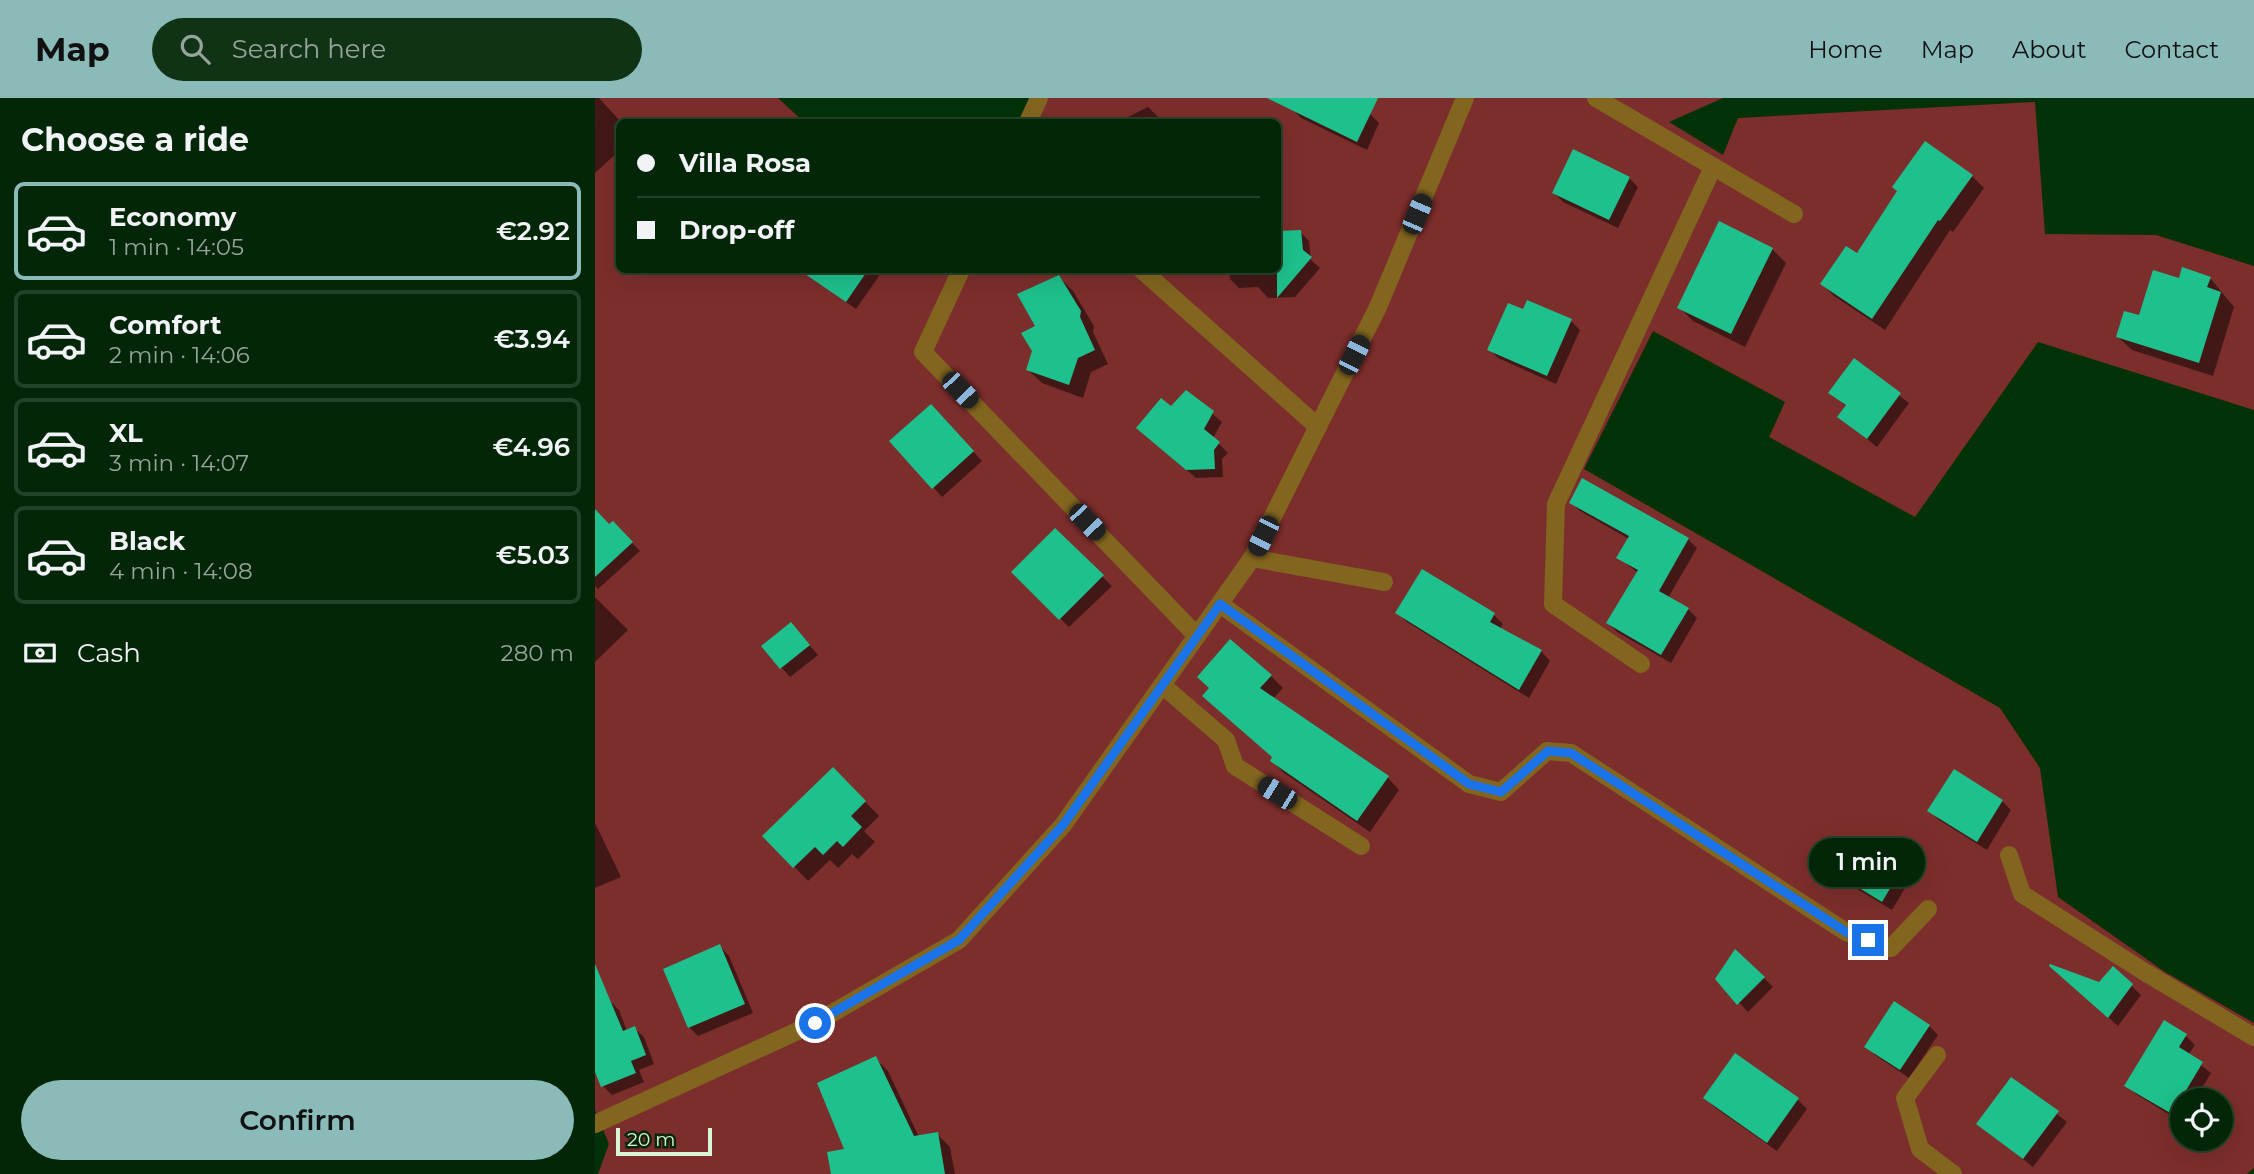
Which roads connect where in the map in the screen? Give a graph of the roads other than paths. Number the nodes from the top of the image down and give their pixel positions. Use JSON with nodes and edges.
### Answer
{"nodes":[{"id":1,"x":1039,"y":98,"type":"edge"},
{"id":2,"x":1465,"y":98,"type":"edge"},
{"id":3,"x":1596,"y":98,"type":"edge"},
{"id":4,"x":1029,"y":119,"type":"edge"},
{"id":5,"x":1713,"y":167,"type":"junction"},
{"id":6,"x":1794,"y":214,"type":"dead end"},
{"id":7,"x":960,"y":273,"type":"edge"},
{"id":8,"x":1145,"y":273,"type":"edge"},
{"id":9,"x":1318,"y":427,"type":"junction"},
{"id":10,"x":1252,"y":558,"type":"junction"},
{"id":11,"x":1384,"y":582,"type":"dead end"},
{"id":12,"x":1220,"y":604,"type":"junction"},
{"id":13,"x":1197,"y":636,"type":"junction"},
{"id":14,"x":1641,"y":664,"type":"dead end"},
{"id":15,"x":1162,"y":685,"type":"junction"},
{"id":16,"x":1361,"y":846,"type":"dead end"},
{"id":17,"x":2009,"y":855,"type":"dead end"},
{"id":18,"x":1927,"y":909,"type":"dead end"},
{"id":19,"x":2254,"y":1037,"type":"edge"},
{"id":20,"x":1937,"y":1055,"type":"dead end"},
{"id":21,"x":595,"y":1125,"type":"edge"},
{"id":22,"x":1953,"y":1174,"type":"edge"}],
"edges":[{"from":1,"to":4,"type":"street"},
{"from":2,"to":9,"type":"street"},
{"from":3,"to":5,"type":"street"},
{"from":5,"to":6,"type":"street"},
{"from":5,"to":14,"type":"street"},
{"from":7,"to":13,"type":"street"},
{"from":8,"to":9,"type":"street"},
{"from":9,"to":10,"type":"street"},
{"from":10,"to":11,"type":"street"},
{"from":10,"to":12,"type":"street"},
{"from":12,"to":13,"type":"street"},
{"from":12,"to":18,"type":"street"},
{"from":13,"to":15,"type":"street"},
{"from":15,"to":16,"type":"street"},
{"from":15,"to":21,"type":"street"},
{"from":17,"to":19,"type":"street"},
{"from":20,"to":22,"type":"street"}]}
